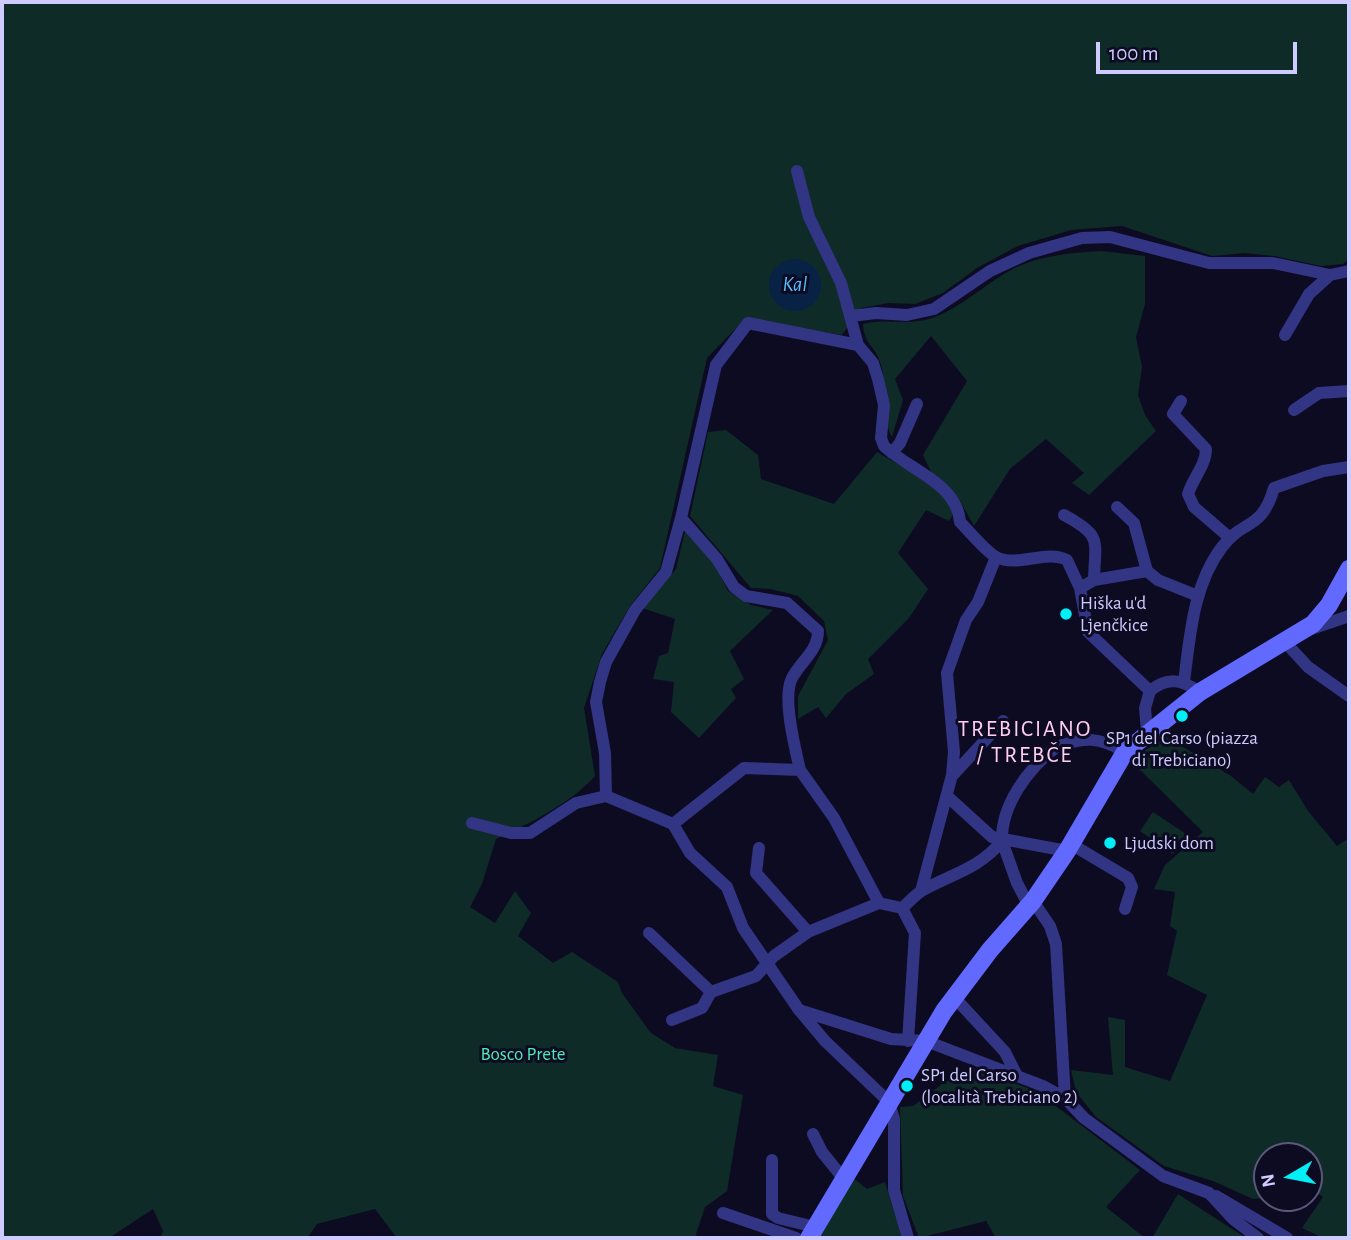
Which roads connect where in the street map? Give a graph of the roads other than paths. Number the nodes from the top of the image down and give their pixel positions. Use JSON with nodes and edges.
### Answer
{"nodes":[{"id":1,"x":797,"y":171,"type":"dead end"},
{"id":2,"x":1349,"y":271,"type":"edge"},
{"id":3,"x":1330,"y":275,"type":"junction"},
{"id":4,"x":851,"y":316,"type":"junction"},
{"id":5,"x":1285,"y":335,"type":"dead end"},
{"id":6,"x":858,"y":345,"type":"junction"},
{"id":7,"x":1349,"y":391,"type":"edge"},
{"id":8,"x":1181,"y":401,"type":"dead end"},
{"id":9,"x":917,"y":404,"type":"dead end"},
{"id":10,"x":1294,"y":410,"type":"dead end"},
{"id":11,"x":892,"y":453,"type":"junction"},
{"id":12,"x":1349,"y":467,"type":"edge"},
{"id":13,"x":1117,"y":507,"type":"dead end"},
{"id":14,"x":1064,"y":515,"type":"dead end"},
{"id":15,"x":681,"y":518,"type":"junction"},
{"id":16,"x":1230,"y":538,"type":"junction"},
{"id":17,"x":996,"y":557,"type":"junction"},
{"id":18,"x":1349,"y":569,"type":"edge"},
{"id":19,"x":1147,"y":571,"type":"junction"},
{"id":20,"x":1094,"y":580,"type":"junction"},
{"id":21,"x":1080,"y":588,"type":"junction"},
{"id":22,"x":1344,"y":594,"type":"edge"},
{"id":23,"x":1198,"y":596,"type":"junction"},
{"id":24,"x":1349,"y":616,"type":"edge"},
{"id":25,"x":1304,"y":631,"type":"junction"},
{"id":26,"x":1286,"y":643,"type":"junction"},
{"id":27,"x":1184,"y":682,"type":"junction"},
{"id":28,"x":1150,"y":691,"type":"junction"},
{"id":29,"x":1200,"y":692,"type":"junction"},
{"id":30,"x":1349,"y":696,"type":"edge"},
{"id":31,"x":1003,"y":722,"type":"dead end"},
{"id":32,"x":1147,"y":732,"type":"junction"},
{"id":33,"x":1125,"y":752,"type":"junction"},
{"id":34,"x":800,"y":770,"type":"junction"},
{"id":35,"x":952,"y":775,"type":"junction"},
{"id":36,"x":606,"y":796,"type":"junction"},
{"id":37,"x":947,"y":796,"type":"junction"},
{"id":38,"x":472,"y":823,"type":"dead end"},
{"id":39,"x":673,"y":824,"type":"junction"},
{"id":40,"x":1002,"y":841,"type":"junction"},
{"id":41,"x":759,"y":848,"type":"dead end"},
{"id":42,"x":1069,"y":848,"type":"junction"},
{"id":43,"x":921,"y":891,"type":"junction"},
{"id":44,"x":879,"y":903,"type":"junction"},
{"id":45,"x":1031,"y":904,"type":"junction"},
{"id":46,"x":902,"y":908,"type":"junction"},
{"id":47,"x":1125,"y":909,"type":"dead end"},
{"id":48,"x":808,"y":932,"type":"junction"},
{"id":49,"x":649,"y":933,"type":"dead end"},
{"id":50,"x":767,"y":965,"type":"junction"},
{"id":51,"x":711,"y":992,"type":"junction"},
{"id":52,"x":954,"y":997,"type":"junction"},
{"id":53,"x":799,"y":1010,"type":"junction"},
{"id":54,"x":672,"y":1020,"type":"dead end"},
{"id":55,"x":908,"y":1041,"type":"junction"},
{"id":56,"x":926,"y":1041,"type":"junction"},
{"id":57,"x":1016,"y":1074,"type":"junction"},
{"id":58,"x":1065,"y":1098,"type":"junction"},
{"id":59,"x":889,"y":1102,"type":"junction"},
{"id":60,"x":813,"y":1134,"type":"dead end"},
{"id":61,"x":772,"y":1160,"type":"dead end"},
{"id":62,"x":843,"y":1178,"type":"junction"},
{"id":63,"x":1209,"y":1193,"type":"junction"},
{"id":64,"x":723,"y":1213,"type":"dead end"},
{"id":65,"x":812,"y":1232,"type":"edge"},
{"id":66,"x":796,"y":1238,"type":"edge"},
{"id":67,"x":908,"y":1238,"type":"edge"},
{"id":68,"x":1258,"y":1238,"type":"edge"},
{"id":69,"x":1287,"y":1238,"type":"edge"}],
"edges":[{"from":1,"to":4,"type":"street"},
{"from":2,"to":3,"type":"street"},
{"from":3,"to":4,"type":"street"},
{"from":3,"to":5,"type":"street"},
{"from":4,"to":6,"type":"street"},
{"from":6,"to":11,"type":"street"},
{"from":6,"to":15,"type":"street"},
{"from":7,"to":10,"type":"street"},
{"from":8,"to":16,"type":"street"},
{"from":9,"to":11,"type":"street"},
{"from":11,"to":17,"type":"street"},
{"from":12,"to":16,"type":"street"},
{"from":13,"to":19,"type":"street"},
{"from":14,"to":20,"type":"street"},
{"from":15,"to":34,"type":"street"},
{"from":15,"to":36,"type":"street"},
{"from":16,"to":23,"type":"street"},
{"from":17,"to":21,"type":"street"},
{"from":17,"to":35,"type":"street"},
{"from":18,"to":22,"type":"main road"},
{"from":19,"to":20,"type":"street"},
{"from":19,"to":23,"type":"street"},
{"from":20,"to":21,"type":"street"},
{"from":21,"to":28,"type":"street"},
{"from":22,"to":25,"type":"main road"},
{"from":23,"to":27,"type":"street"},
{"from":24,"to":25,"type":"street"},
{"from":25,"to":26,"type":"main road"},
{"from":26,"to":29,"type":"main road"},
{"from":26,"to":30,"type":"street"},
{"from":27,"to":28,"type":"street"},
{"from":27,"to":29,"type":"street"},
{"from":28,"to":32,"type":"street"},
{"from":29,"to":32,"type":"main road"},
{"from":31,"to":35,"type":"street"},
{"from":32,"to":33,"type":"main road"},
{"from":33,"to":40,"type":"street"},
{"from":33,"to":42,"type":"main road"},
{"from":34,"to":39,"type":"street"},
{"from":34,"to":44,"type":"street"},
{"from":35,"to":37,"type":"street"},
{"from":36,"to":38,"type":"street"},
{"from":36,"to":39,"type":"street"},
{"from":37,"to":40,"type":"street"},
{"from":37,"to":43,"type":"street"},
{"from":39,"to":50,"type":"street"},
{"from":40,"to":42,"type":"street"},
{"from":40,"to":43,"type":"street"},
{"from":40,"to":45,"type":"street"},
{"from":41,"to":48,"type":"street"},
{"from":42,"to":45,"type":"main road"},
{"from":42,"to":47,"type":"street"},
{"from":43,"to":46,"type":"street"},
{"from":44,"to":46,"type":"street"},
{"from":44,"to":48,"type":"street"},
{"from":45,"to":52,"type":"main road"},
{"from":45,"to":58,"type":"street"},
{"from":46,"to":55,"type":"street"},
{"from":48,"to":50,"type":"street"},
{"from":49,"to":51,"type":"street"},
{"from":50,"to":51,"type":"street"},
{"from":50,"to":53,"type":"street"},
{"from":51,"to":54,"type":"street"},
{"from":52,"to":56,"type":"main road"},
{"from":52,"to":57,"type":"street"},
{"from":53,"to":55,"type":"street"},
{"from":53,"to":59,"type":"street"},
{"from":55,"to":56,"type":"street"},
{"from":56,"to":57,"type":"street"},
{"from":56,"to":59,"type":"main road"},
{"from":57,"to":58,"type":"street"},
{"from":58,"to":63,"type":"street"},
{"from":59,"to":62,"type":"main road"},
{"from":59,"to":67,"type":"street"},
{"from":60,"to":62,"type":"street"},
{"from":61,"to":65,"type":"street"},
{"from":62,"to":65,"type":"main road"},
{"from":63,"to":68,"type":"street"},
{"from":63,"to":69,"type":"street"},
{"from":64,"to":66,"type":"street"}]}
